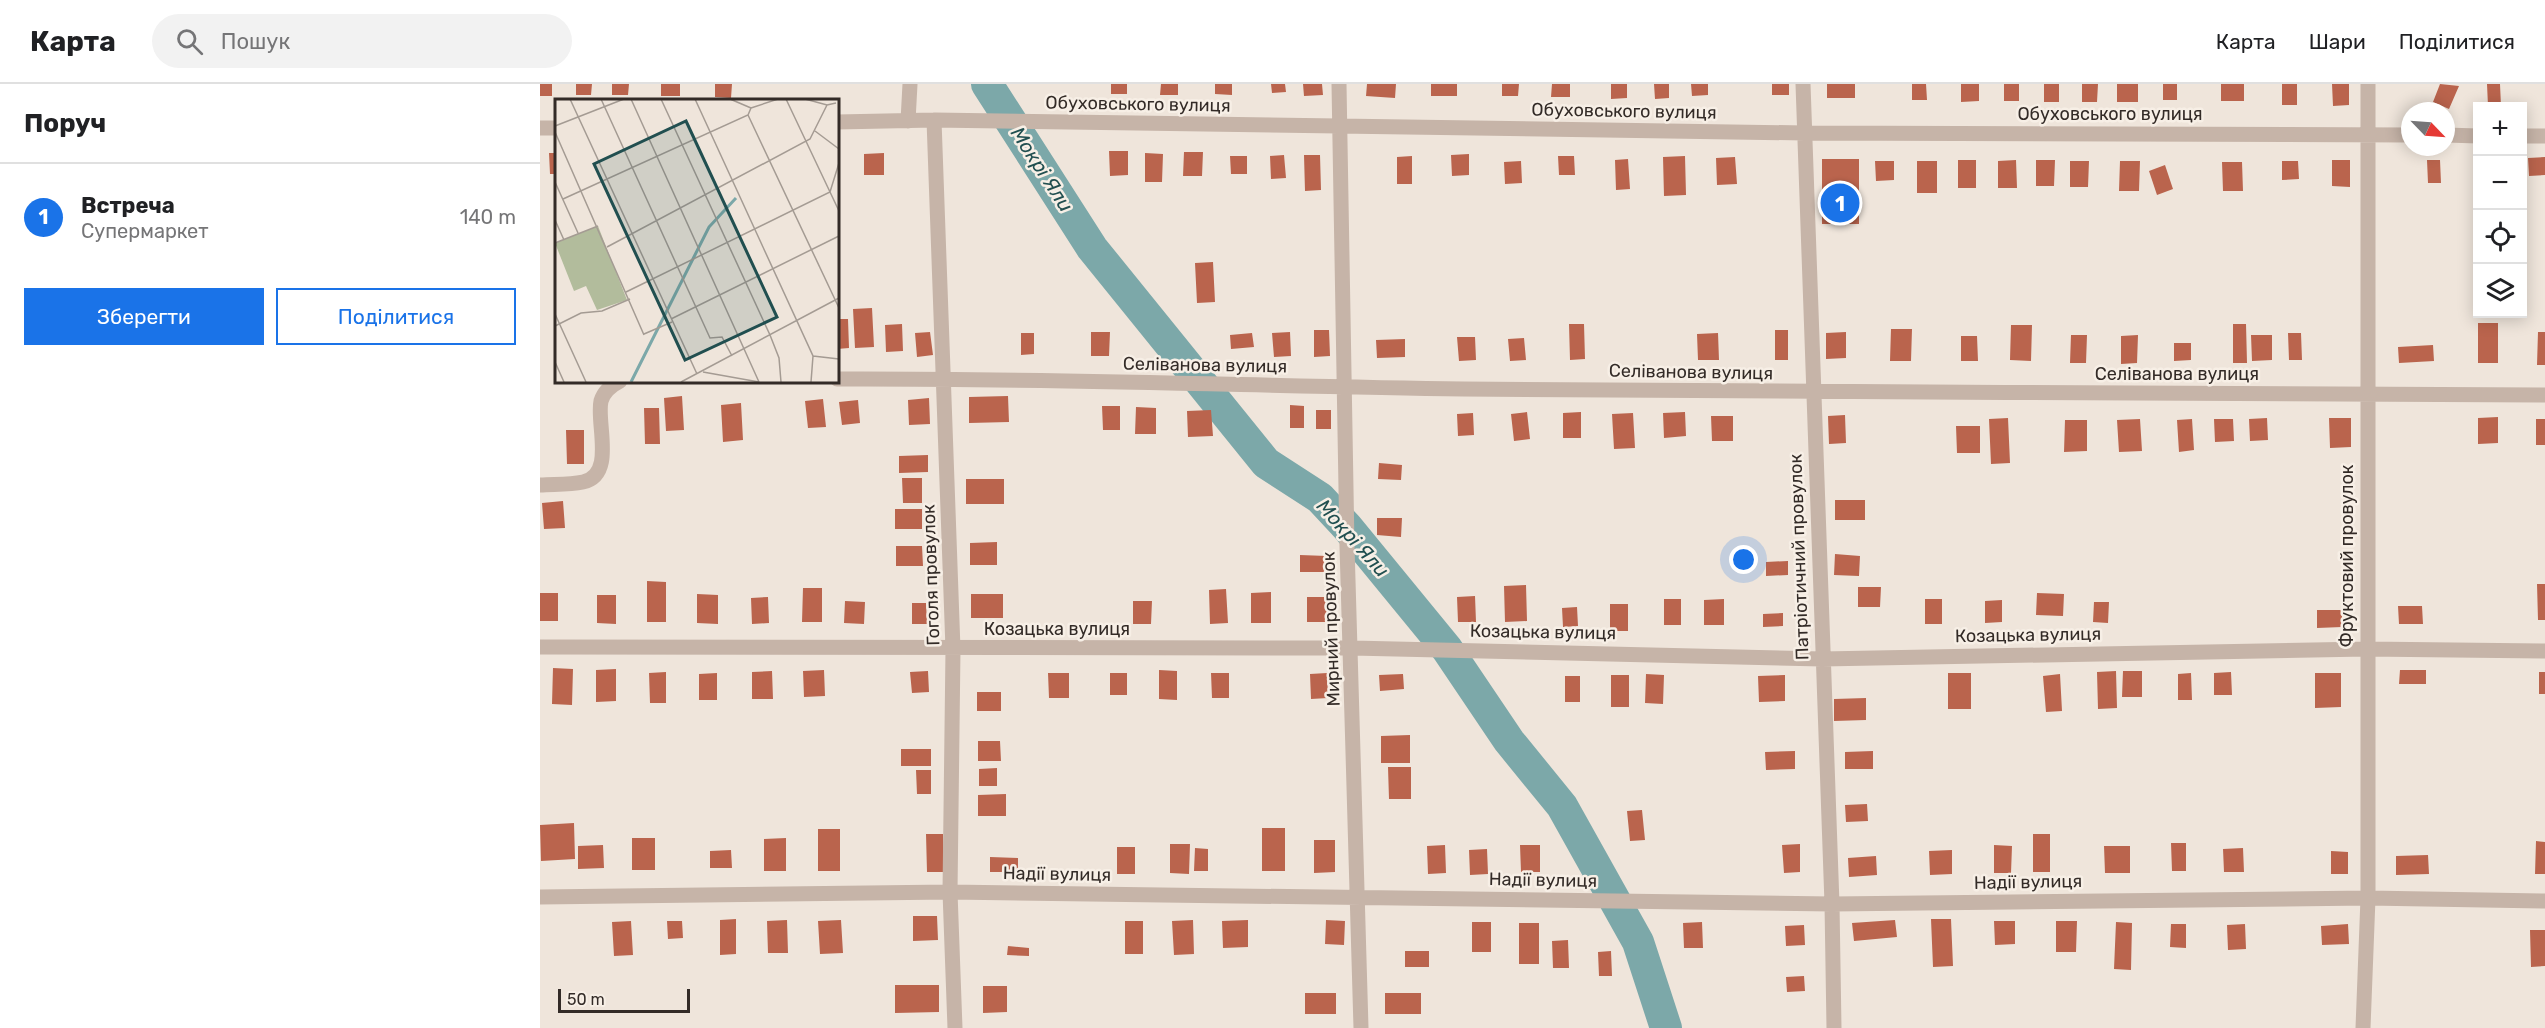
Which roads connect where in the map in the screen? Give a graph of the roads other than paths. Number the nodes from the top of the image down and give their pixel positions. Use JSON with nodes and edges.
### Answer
{"nodes":[{"id":1,"x":910,"y":84,"type":"edge"},
{"id":2,"x":1339,"y":84,"type":"edge"},
{"id":3,"x":1803,"y":84,"type":"edge"},
{"id":4,"x":2368,"y":84,"type":"edge"},
{"id":5,"x":934,"y":120,"type":"junction"},
{"id":6,"x":908,"y":121,"type":"junction"},
{"id":7,"x":838,"y":122,"type":"edge"},
{"id":8,"x":1339,"y":126,"type":"junction"},
{"id":9,"x":1805,"y":133,"type":"junction"},
{"id":10,"x":2368,"y":135,"type":"junction"},
{"id":11,"x":2401,"y":135,"type":"edge"},
{"id":12,"x":2455,"y":135,"type":"edge"},
{"id":13,"x":2473,"y":136,"type":"edge"},
{"id":14,"x":2527,"y":136,"type":"edge"},
{"id":15,"x":2545,"y":136,"type":"edge"},
{"id":16,"x":944,"y":378,"type":"junction"},
{"id":17,"x":838,"y":379,"type":"edge"},
{"id":18,"x":618,"y":382,"type":"edge"},
{"id":19,"x":1345,"y":387,"type":"junction"},
{"id":20,"x":1814,"y":393,"type":"junction"},
{"id":21,"x":2367,"y":394,"type":"junction"},
{"id":22,"x":2545,"y":395,"type":"edge"},
{"id":23,"x":540,"y":485,"type":"edge"},
{"id":24,"x":540,"y":647,"type":"edge"},
{"id":25,"x":1352,"y":648,"type":"junction"},
{"id":26,"x":953,"y":649,"type":"junction"},
{"id":27,"x":2366,"y":649,"type":"junction"},
{"id":28,"x":2545,"y":651,"type":"edge"},
{"id":29,"x":1822,"y":658,"type":"junction"},
{"id":30,"x":951,"y":892,"type":"junction"},
{"id":31,"x":540,"y":897,"type":"edge"},
{"id":32,"x":1356,"y":897,"type":"junction"},
{"id":33,"x":2368,"y":898,"type":"junction"},
{"id":34,"x":2545,"y":901,"type":"edge"},
{"id":35,"x":1832,"y":904,"type":"junction"},
{"id":36,"x":956,"y":1028,"type":"edge"},
{"id":37,"x":1361,"y":1028,"type":"edge"},
{"id":38,"x":1834,"y":1028,"type":"edge"},
{"id":39,"x":2363,"y":1028,"type":"edge"}],
"edges":[{"from":1,"to":6,"type":"street"},
{"from":2,"to":8,"type":"street","name":"Мирний провулок"},
{"from":3,"to":9,"type":"street","name":"Патріотичний провулок"},
{"from":4,"to":10,"type":"street","name":"Фруктовий провулок"},
{"from":5,"to":6,"type":"street","name":"Обуховського вулиця"},
{"from":5,"to":8,"type":"street","name":"Обуховського вулиця"},
{"from":5,"to":16,"type":"street","name":"Гоголя провулок"},
{"from":6,"to":7,"type":"street","name":"Обуховського вулиця"},
{"from":8,"to":9,"type":"street","name":"Обуховського вулиця"},
{"from":8,"to":19,"type":"street","name":"Мирний провулок"},
{"from":9,"to":10,"type":"street","name":"Обуховського вулиця"},
{"from":9,"to":20,"type":"street","name":"Патріотичний провулок"},
{"from":10,"to":11,"type":"street","name":"Обуховського вулиця"},
{"from":10,"to":21,"type":"street","name":"Фруктовий провулок"},
{"from":12,"to":13,"type":"street"},
{"from":14,"to":15,"type":"street"},
{"from":16,"to":17,"type":"street","name":"Селіванова вулиця"},
{"from":16,"to":19,"type":"street","name":"Селіванова вулиця"},
{"from":16,"to":26,"type":"street","name":"Гоголя провулок"},
{"from":18,"to":23,"type":"street"},
{"from":19,"to":20,"type":"street","name":"Селіванова вулиця"},
{"from":19,"to":25,"type":"street","name":"Мирний провулок"},
{"from":20,"to":21,"type":"street","name":"Селіванова вулиця"},
{"from":20,"to":29,"type":"street","name":"Патріотичний провулок"},
{"from":21,"to":22,"type":"street","name":"Селіванова вулиця"},
{"from":21,"to":27,"type":"street","name":"Фруктовий провулок"},
{"from":24,"to":26,"type":"street","name":"Козацька вулиця"},
{"from":25,"to":26,"type":"street","name":"Козацька вулиця"},
{"from":25,"to":29,"type":"street","name":"Козацька вулиця"},
{"from":25,"to":32,"type":"street","name":"Мирний провулок"},
{"from":26,"to":30,"type":"street","name":"Гоголя провулок"},
{"from":27,"to":28,"type":"street","name":"Козацька вулиця"},
{"from":27,"to":29,"type":"street","name":"Козацька вулиця"},
{"from":27,"to":33,"type":"street","name":"Фруктовий провулок"},
{"from":29,"to":35,"type":"street","name":"Патріотичний провулок"},
{"from":30,"to":31,"type":"street","name":"Надії вулиця"},
{"from":30,"to":32,"type":"street","name":"Надії вулиця"},
{"from":30,"to":36,"type":"street","name":"Гоголя провулок"},
{"from":32,"to":35,"type":"street","name":"Надії вулиця"},
{"from":32,"to":37,"type":"street","name":"Мирний провулок"},
{"from":33,"to":34,"type":"street","name":"Надії вулиця"},
{"from":33,"to":35,"type":"street","name":"Надії вулиця"},
{"from":33,"to":39,"type":"street","name":"Фруктовий провулок"},
{"from":35,"to":38,"type":"street","name":"Патріотичний провулок"}]}
